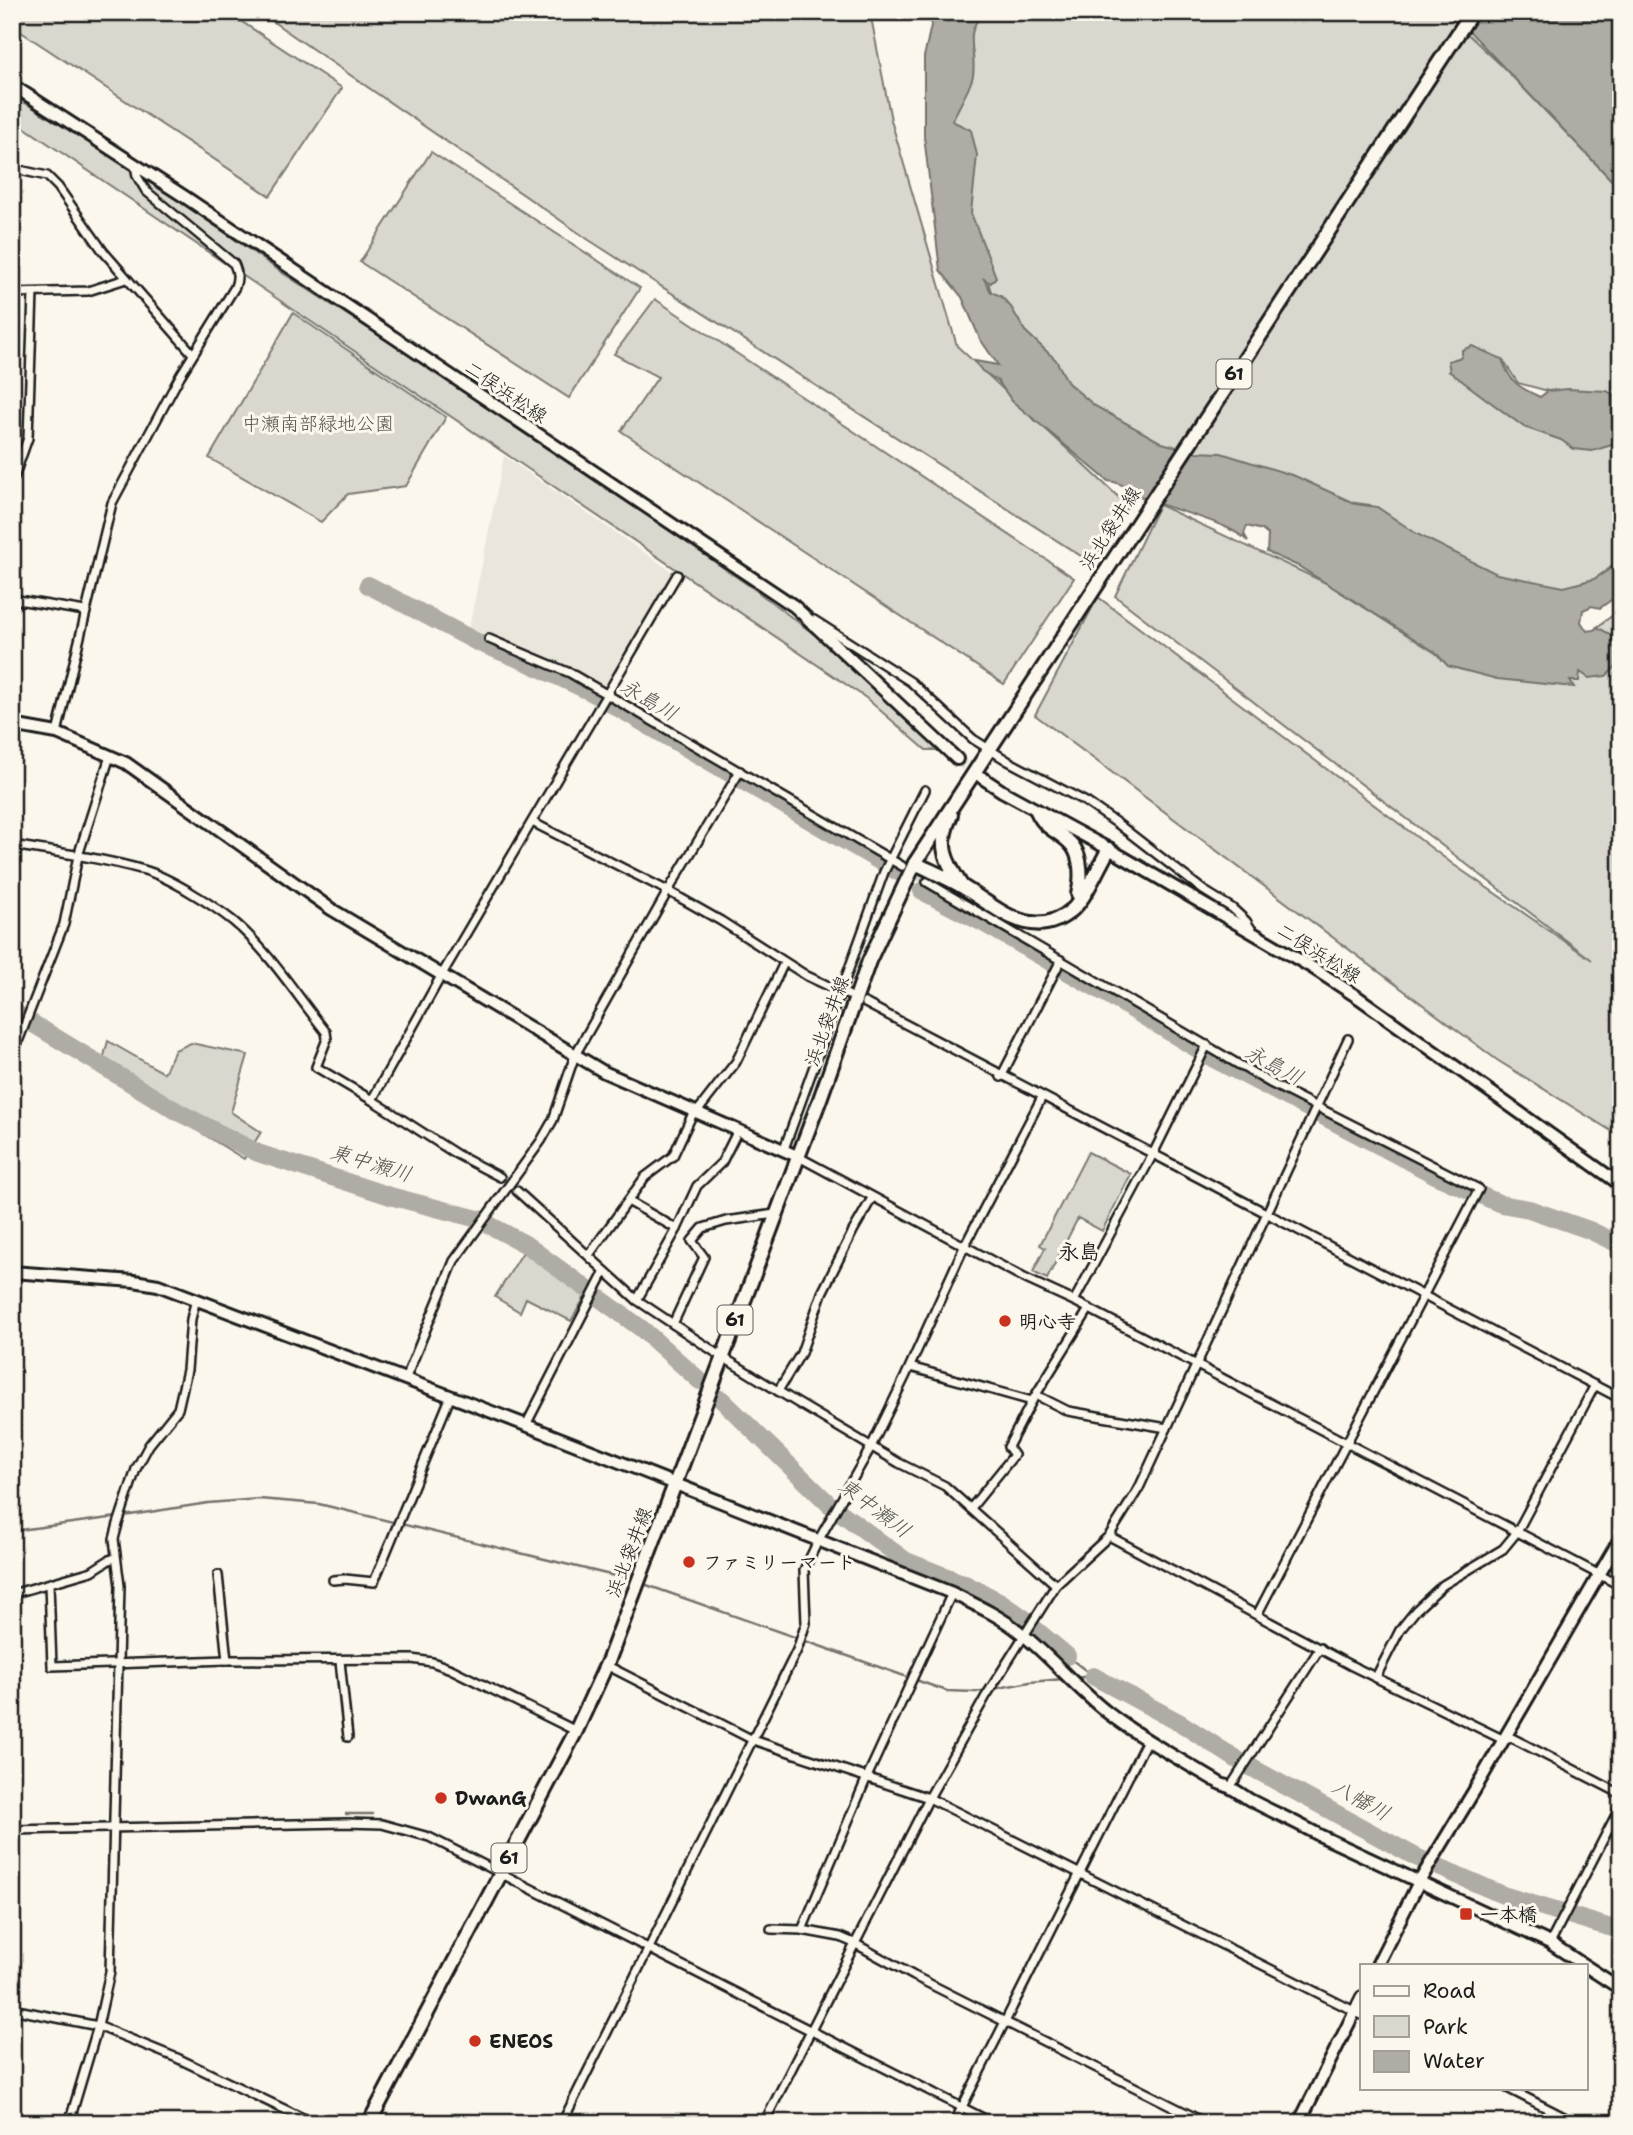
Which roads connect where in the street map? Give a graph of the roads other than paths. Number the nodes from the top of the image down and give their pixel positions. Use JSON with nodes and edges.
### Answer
{"nodes":[{"id":1,"x":1472,"y":12,"type":"edge"},
{"id":2,"x":12,"y":85,"type":"edge"},
{"id":3,"x":135,"y":165,"type":"junction"},
{"id":4,"x":12,"y":184,"type":"edge"},
{"id":5,"x":126,"y":279,"type":"junction"},
{"id":6,"x":12,"y":293,"type":"edge"},
{"id":7,"x":33,"y":293,"type":"junction"},
{"id":8,"x":193,"y":354,"type":"junction"},
{"id":9,"x":12,"y":483,"type":"edge"},
{"id":10,"x":677,"y":575,"type":"dead end"},
{"id":11,"x":12,"y":599,"type":"edge"},
{"id":12,"x":85,"y":611,"type":"junction"},
{"id":13,"x":805,"y":614,"type":"junction"},
{"id":14,"x":489,"y":639,"type":"dead end"},
{"id":15,"x":607,"y":694,"type":"junction"},
{"id":16,"x":12,"y":725,"type":"edge"},
{"id":17,"x":57,"y":733,"type":"junction"},
{"id":18,"x":989,"y":747,"type":"junction"},
{"id":19,"x":110,"y":755,"type":"junction"},
{"id":20,"x":957,"y":759,"type":"tunnel mouth"},
{"id":21,"x":738,"y":775,"type":"junction"},
{"id":22,"x":981,"y":777,"type":"tunnel mouth"},
{"id":23,"x":965,"y":786,"type":"junction"},
{"id":24,"x":925,"y":790,"type":"dead end"},
{"id":25,"x":1037,"y":811,"type":"junction"},
{"id":26,"x":532,"y":822,"type":"junction"},
{"id":27,"x":12,"y":845,"type":"edge"},
{"id":28,"x":1109,"y":849,"type":"junction"},
{"id":29,"x":78,"y":856,"type":"junction"},
{"id":30,"x":891,"y":860,"type":"junction"},
{"id":31,"x":908,"y":865,"type":"junction"},
{"id":32,"x":927,"y":882,"type":"tunnel mouth"},
{"id":33,"x":961,"y":886,"type":"junction"},
{"id":34,"x":668,"y":891,"type":"junction"},
{"id":35,"x":1074,"y":908,"type":"junction"},
{"id":36,"x":1253,"y":932,"type":"junction"},
{"id":37,"x":1061,"y":960,"type":"junction"},
{"id":38,"x":784,"y":963,"type":"junction"},
{"id":39,"x":442,"y":976,"type":"junction"},
{"id":40,"x":844,"y":993,"type":"junction"},
{"id":41,"x":864,"y":1003,"type":"dead end"},
{"id":42,"x":1348,"y":1039,"type":"dead end"},
{"id":43,"x":1206,"y":1045,"type":"junction"},
{"id":44,"x":575,"y":1055,"type":"junction"},
{"id":45,"x":12,"y":1058,"type":"edge"},
{"id":46,"x":1001,"y":1077,"type":"junction"},
{"id":47,"x":1042,"y":1097,"type":"junction"},
{"id":48,"x":372,"y":1100,"type":"junction"},
{"id":49,"x":1317,"y":1107,"type":"junction"},
{"id":50,"x":696,"y":1112,"type":"junction"},
{"id":51,"x":738,"y":1130,"type":"junction"},
{"id":52,"x":784,"y":1149,"type":"junction"},
{"id":53,"x":1153,"y":1154,"type":"junction"},
{"id":54,"x":797,"y":1156,"type":"junction"},
{"id":55,"x":500,"y":1177,"type":"dead end"},
{"id":56,"x":1621,"y":1185,"type":"edge"},
{"id":57,"x":517,"y":1191,"type":"dead end"},
{"id":58,"x":872,"y":1198,"type":"junction"},
{"id":59,"x":628,"y":1201,"type":"junction"},
{"id":60,"x":775,"y":1214,"type":"junction"},
{"id":61,"x":1267,"y":1214,"type":"junction"},
{"id":62,"x":677,"y":1229,"type":"junction"},
{"id":63,"x":964,"y":1247,"type":"junction"},
{"id":64,"x":589,"y":1255,"type":"junction"},
{"id":65,"x":605,"y":1271,"type":"junction"},
{"id":66,"x":12,"y":1272,"type":"edge"},
{"id":67,"x":1423,"y":1295,"type":"junction"},
{"id":68,"x":196,"y":1299,"type":"junction"},
{"id":69,"x":636,"y":1300,"type":"junction"},
{"id":70,"x":1074,"y":1301,"type":"junction"},
{"id":71,"x":1089,"y":1309,"type":"junction"},
{"id":72,"x":673,"y":1324,"type":"junction"},
{"id":73,"x":721,"y":1356,"type":"junction"},
{"id":74,"x":1197,"y":1366,"type":"junction"},
{"id":75,"x":910,"y":1367,"type":"junction"},
{"id":76,"x":405,"y":1380,"type":"junction"},
{"id":77,"x":1595,"y":1385,"type":"junction"},
{"id":78,"x":778,"y":1391,"type":"junction"},
{"id":79,"x":450,"y":1398,"type":"junction"},
{"id":80,"x":1034,"y":1398,"type":"junction"},
{"id":81,"x":1621,"y":1399,"type":"edge"},
{"id":82,"x":526,"y":1425,"type":"junction"},
{"id":83,"x":1167,"y":1428,"type":"junction"},
{"id":84,"x":1346,"y":1443,"type":"junction"},
{"id":85,"x":871,"y":1447,"type":"junction"},
{"id":86,"x":675,"y":1486,"type":"junction"},
{"id":87,"x":971,"y":1508,"type":"junction"},
{"id":88,"x":1517,"y":1532,"type":"junction"},
{"id":89,"x":1109,"y":1536,"type":"junction"},
{"id":90,"x":1621,"y":1537,"type":"edge"},
{"id":91,"x":818,"y":1541,"type":"junction"},
{"id":92,"x":115,"y":1558,"type":"junction"},
{"id":93,"x":1599,"y":1574,"type":"junction"},
{"id":94,"x":218,"y":1575,"type":"dead end"},
{"id":95,"x":333,"y":1580,"type":"dead end"},
{"id":96,"x":49,"y":1584,"type":"junction"},
{"id":97,"x":1056,"y":1585,"type":"junction"},
{"id":98,"x":1621,"y":1586,"type":"edge"},
{"id":99,"x":952,"y":1593,"type":"junction"},
{"id":100,"x":12,"y":1594,"type":"edge"},
{"id":101,"x":1256,"y":1615,"type":"junction"},
{"id":102,"x":1023,"y":1634,"type":"junction"},
{"id":103,"x":1320,"y":1648,"type":"junction"},
{"id":104,"x":226,"y":1660,"type":"junction"},
{"id":105,"x":340,"y":1661,"type":"junction"},
{"id":106,"x":119,"y":1664,"type":"junction"},
{"id":107,"x":606,"y":1665,"type":"junction"},
{"id":108,"x":1376,"y":1677,"type":"junction"},
{"id":109,"x":576,"y":1731,"type":"junction"},
{"id":110,"x":348,"y":1737,"type":"dead end"},
{"id":111,"x":753,"y":1740,"type":"junction"},
{"id":112,"x":1147,"y":1740,"type":"junction"},
{"id":113,"x":1504,"y":1740,"type":"junction"},
{"id":114,"x":867,"y":1777,"type":"junction"},
{"id":115,"x":1231,"y":1786,"type":"junction"},
{"id":116,"x":1621,"y":1794,"type":"edge"},
{"id":117,"x":929,"y":1798,"type":"junction"},
{"id":118,"x":1621,"y":1805,"type":"edge"},
{"id":119,"x":113,"y":1828,"type":"junction"},
{"id":120,"x":12,"y":1829,"type":"edge"},
{"id":121,"x":1080,"y":1872,"type":"junction"},
{"id":122,"x":501,"y":1873,"type":"junction"},
{"id":123,"x":1419,"y":1882,"type":"junction"},
{"id":124,"x":771,"y":1929,"type":"dead end"},
{"id":125,"x":802,"y":1930,"type":"junction"},
{"id":126,"x":855,"y":1943,"type":"junction"},
{"id":127,"x":1550,"y":1943,"type":"junction"},
{"id":128,"x":650,"y":1950,"type":"junction"},
{"id":129,"x":1378,"y":1964,"type":"edge"},
{"id":130,"x":1582,"y":1964,"type":"edge"},
{"id":131,"x":1588,"y":1968,"type":"edge"},
{"id":132,"x":1621,"y":1989,"type":"edge"},
{"id":133,"x":12,"y":2009,"type":"edge"},
{"id":134,"x":1358,"y":2013,"type":"edge"},
{"id":135,"x":1004,"y":2022,"type":"junction"},
{"id":136,"x":98,"y":2025,"type":"junction"},
{"id":137,"x":812,"y":2029,"type":"junction"},
{"id":138,"x":1511,"y":2090,"type":"edge"},
{"id":139,"x":961,"y":2107,"type":"junction"},
{"id":140,"x":69,"y":2123,"type":"edge"},
{"id":141,"x":313,"y":2123,"type":"edge"},
{"id":142,"x":369,"y":2123,"type":"edge"},
{"id":143,"x":562,"y":2123,"type":"edge"},
{"id":144,"x":764,"y":2123,"type":"edge"},
{"id":145,"x":954,"y":2123,"type":"edge"},
{"id":146,"x":993,"y":2123,"type":"edge"},
{"id":147,"x":1206,"y":2123,"type":"edge"},
{"id":148,"x":1299,"y":2123,"type":"edge"},
{"id":149,"x":1576,"y":2123,"type":"edge"}],
"edges":[{"from":1,"to":18,"type":"main road","name":"浜北袋井線","number":"61"},
{"from":2,"to":3,"type":"street","name":"二俣浜松線"},
{"from":3,"to":8,"type":"street"},
{"from":3,"to":13,"type":"street","name":"二俣浜松線"},
{"from":4,"to":5,"type":"street"},
{"from":5,"to":7,"type":"street"},
{"from":5,"to":8,"type":"street"},
{"from":6,"to":7,"type":"street"},
{"from":7,"to":9,"type":"street"},
{"from":8,"to":12,"type":"street"},
{"from":10,"to":15,"type":"street"},
{"from":11,"to":12,"type":"street"},
{"from":12,"to":17,"type":"street"},
{"from":13,"to":18,"type":"street"},
{"from":13,"to":20,"type":"street","name":"二俣浜松線"},
{"from":14,"to":15,"type":"street"},
{"from":15,"to":21,"type":"street"},
{"from":15,"to":26,"type":"street"},
{"from":16,"to":17,"type":"street"},
{"from":17,"to":19,"type":"street"},
{"from":18,"to":23,"type":"main road","name":"浜北袋井線","number":"61"},
{"from":18,"to":36,"type":"street"},
{"from":19,"to":29,"type":"street"},
{"from":19,"to":39,"type":"street"},
{"from":21,"to":30,"type":"street"},
{"from":21,"to":34,"type":"street"},
{"from":22,"to":25,"type":"street","name":"二俣浜松線"},
{"from":23,"to":31,"type":"main road","name":"浜北袋井線","number":"61"},
{"from":23,"to":33,"type":"main road"},
{"from":24,"to":30,"type":"street"},
{"from":25,"to":28,"type":"street","name":"二俣浜松線"},
{"from":25,"to":35,"type":"main road"},
{"from":26,"to":34,"type":"street"},
{"from":26,"to":39,"type":"street"},
{"from":27,"to":29,"type":"street"},
{"from":28,"to":35,"type":"main road"},
{"from":28,"to":36,"type":"street","name":"二俣浜松線"},
{"from":29,"to":45,"type":"street"},
{"from":29,"to":48,"type":"street"},
{"from":30,"to":31,"type":"street"},
{"from":30,"to":40,"type":"street"},
{"from":31,"to":33,"type":"main road"},
{"from":31,"to":54,"type":"main road","name":"浜北袋井線","number":"61"},
{"from":32,"to":37,"type":"street"},
{"from":33,"to":35,"type":"main road"},
{"from":34,"to":38,"type":"street"},
{"from":34,"to":44,"type":"street"},
{"from":36,"to":56,"type":"street","name":"二俣浜松線"},
{"from":37,"to":43,"type":"street"},
{"from":37,"to":46,"type":"street"},
{"from":38,"to":40,"type":"street"},
{"from":38,"to":50,"type":"street"},
{"from":39,"to":44,"type":"street"},
{"from":39,"to":48,"type":"street"},
{"from":40,"to":52,"type":"street"},
{"from":41,"to":46,"type":"street"},
{"from":42,"to":49,"type":"street"},
{"from":43,"to":49,"type":"street"},
{"from":43,"to":53,"type":"street"},
{"from":44,"to":50,"type":"street"},
{"from":44,"to":76,"type":"street"},
{"from":46,"to":47,"type":"street"},
{"from":47,"to":53,"type":"street"},
{"from":47,"to":63,"type":"street"},
{"from":48,"to":55,"type":"street"},
{"from":49,"to":61,"type":"street"},
{"from":49,"to":67,"type":"street"},
{"from":50,"to":51,"type":"street"},
{"from":50,"to":59,"type":"street"},
{"from":51,"to":52,"type":"street"},
{"from":51,"to":62,"type":"street"},
{"from":52,"to":54,"type":"street"},
{"from":53,"to":61,"type":"street"},
{"from":53,"to":70,"type":"street"},
{"from":54,"to":58,"type":"street"},
{"from":54,"to":60,"type":"main road","name":"浜北袋井線","number":"61"},
{"from":57,"to":64,"type":"street"},
{"from":58,"to":63,"type":"street"},
{"from":58,"to":78,"type":"street"},
{"from":59,"to":62,"type":"street"},
{"from":59,"to":64,"type":"street"},
{"from":60,"to":72,"type":"street"},
{"from":60,"to":73,"type":"main road","name":"浜北袋井線","number":"61"},
{"from":61,"to":67,"type":"street"},
{"from":61,"to":74,"type":"street"},
{"from":62,"to":69,"type":"street"},
{"from":63,"to":70,"type":"street"},
{"from":63,"to":75,"type":"street"},
{"from":64,"to":65,"type":"street"},
{"from":65,"to":69,"type":"street"},
{"from":65,"to":82,"type":"street"},
{"from":66,"to":68,"type":"street"},
{"from":67,"to":77,"type":"street"},
{"from":67,"to":84,"type":"street"},
{"from":68,"to":76,"type":"street"},
{"from":68,"to":92,"type":"street"},
{"from":69,"to":72,"type":"street"},
{"from":70,"to":71,"type":"street"},
{"from":71,"to":74,"type":"street"},
{"from":71,"to":80,"type":"street"},
{"from":72,"to":73,"type":"street"},
{"from":73,"to":78,"type":"street"},
{"from":73,"to":86,"type":"main road","name":"浜北袋井線","number":"61"},
{"from":74,"to":83,"type":"street"},
{"from":74,"to":84,"type":"street"},
{"from":75,"to":80,"type":"street"},
{"from":75,"to":85,"type":"street"},
{"from":76,"to":79,"type":"street"},
{"from":77,"to":81,"type":"street"},
{"from":77,"to":88,"type":"street"},
{"from":78,"to":85,"type":"street"},
{"from":79,"to":82,"type":"street"},
{"from":79,"to":95,"type":"street"},
{"from":80,"to":83,"type":"street"},
{"from":80,"to":87,"type":"street"},
{"from":82,"to":86,"type":"street"},
{"from":83,"to":89,"type":"street"},
{"from":84,"to":88,"type":"street"},
{"from":84,"to":101,"type":"street"},
{"from":85,"to":87,"type":"street"},
{"from":85,"to":91,"type":"street"},
{"from":86,"to":91,"type":"street"},
{"from":86,"to":107,"type":"main road","name":"浜北袋井線","number":"61"},
{"from":87,"to":97,"type":"street"},
{"from":88,"to":93,"type":"street"},
{"from":88,"to":108,"type":"street"},
{"from":89,"to":97,"type":"street"},
{"from":89,"to":101,"type":"street"},
{"from":90,"to":93,"type":"street"},
{"from":91,"to":99,"type":"street"},
{"from":91,"to":111,"type":"street"},
{"from":92,"to":96,"type":"street"},
{"from":92,"to":106,"type":"street"},
{"from":93,"to":98,"type":"street"},
{"from":93,"to":113,"type":"street"},
{"from":94,"to":104,"type":"street"},
{"from":96,"to":100,"type":"street"},
{"from":96,"to":106,"type":"street"},
{"from":97,"to":102,"type":"street"},
{"from":99,"to":102,"type":"street"},
{"from":99,"to":114,"type":"street"},
{"from":101,"to":103,"type":"street"},
{"from":102,"to":112,"type":"street"},
{"from":102,"to":117,"type":"street"},
{"from":103,"to":108,"type":"street"},
{"from":103,"to":115,"type":"street"},
{"from":104,"to":105,"type":"street"},
{"from":104,"to":106,"type":"street"},
{"from":105,"to":109,"type":"street"},
{"from":105,"to":110,"type":"street"},
{"from":106,"to":119,"type":"street"},
{"from":107,"to":109,"type":"main road","name":"浜北袋井線","number":"61"},
{"from":107,"to":111,"type":"street"},
{"from":108,"to":113,"type":"street"},
{"from":109,"to":122,"type":"main road","name":"浜北袋井線","number":"61"},
{"from":111,"to":114,"type":"street"},
{"from":111,"to":128,"type":"street"},
{"from":112,"to":115,"type":"street"},
{"from":112,"to":121,"type":"street"},
{"from":113,"to":116,"type":"street"},
{"from":113,"to":123,"type":"street"},
{"from":114,"to":117,"type":"street"},
{"from":114,"to":125,"type":"street"},
{"from":115,"to":123,"type":"street"},
{"from":117,"to":121,"type":"street"},
{"from":117,"to":126,"type":"street"},
{"from":118,"to":127,"type":"street"},
{"from":119,"to":120,"type":"street"},
{"from":119,"to":122,"type":"street"},
{"from":119,"to":136,"type":"street"},
{"from":121,"to":134,"type":"street"},
{"from":121,"to":135,"type":"street"},
{"from":122,"to":128,"type":"street"},
{"from":122,"to":142,"type":"main road","name":"浜北袋井線","number":"61"},
{"from":123,"to":127,"type":"street"},
{"from":123,"to":129,"type":"street"},
{"from":124,"to":125,"type":"street"},
{"from":125,"to":126,"type":"street"},
{"from":126,"to":135,"type":"street"},
{"from":126,"to":137,"type":"street"},
{"from":127,"to":130,"type":"street"},
{"from":128,"to":137,"type":"street"},
{"from":128,"to":143,"type":"street"},
{"from":131,"to":132,"type":"street"},
{"from":133,"to":136,"type":"street"},
{"from":134,"to":148,"type":"street"},
{"from":135,"to":139,"type":"street"},
{"from":135,"to":147,"type":"street"},
{"from":136,"to":140,"type":"street"},
{"from":136,"to":141,"type":"street"},
{"from":137,"to":139,"type":"street"},
{"from":137,"to":144,"type":"street"},
{"from":138,"to":149,"type":"street"},
{"from":139,"to":145,"type":"street"},
{"from":139,"to":146,"type":"street"}]}
